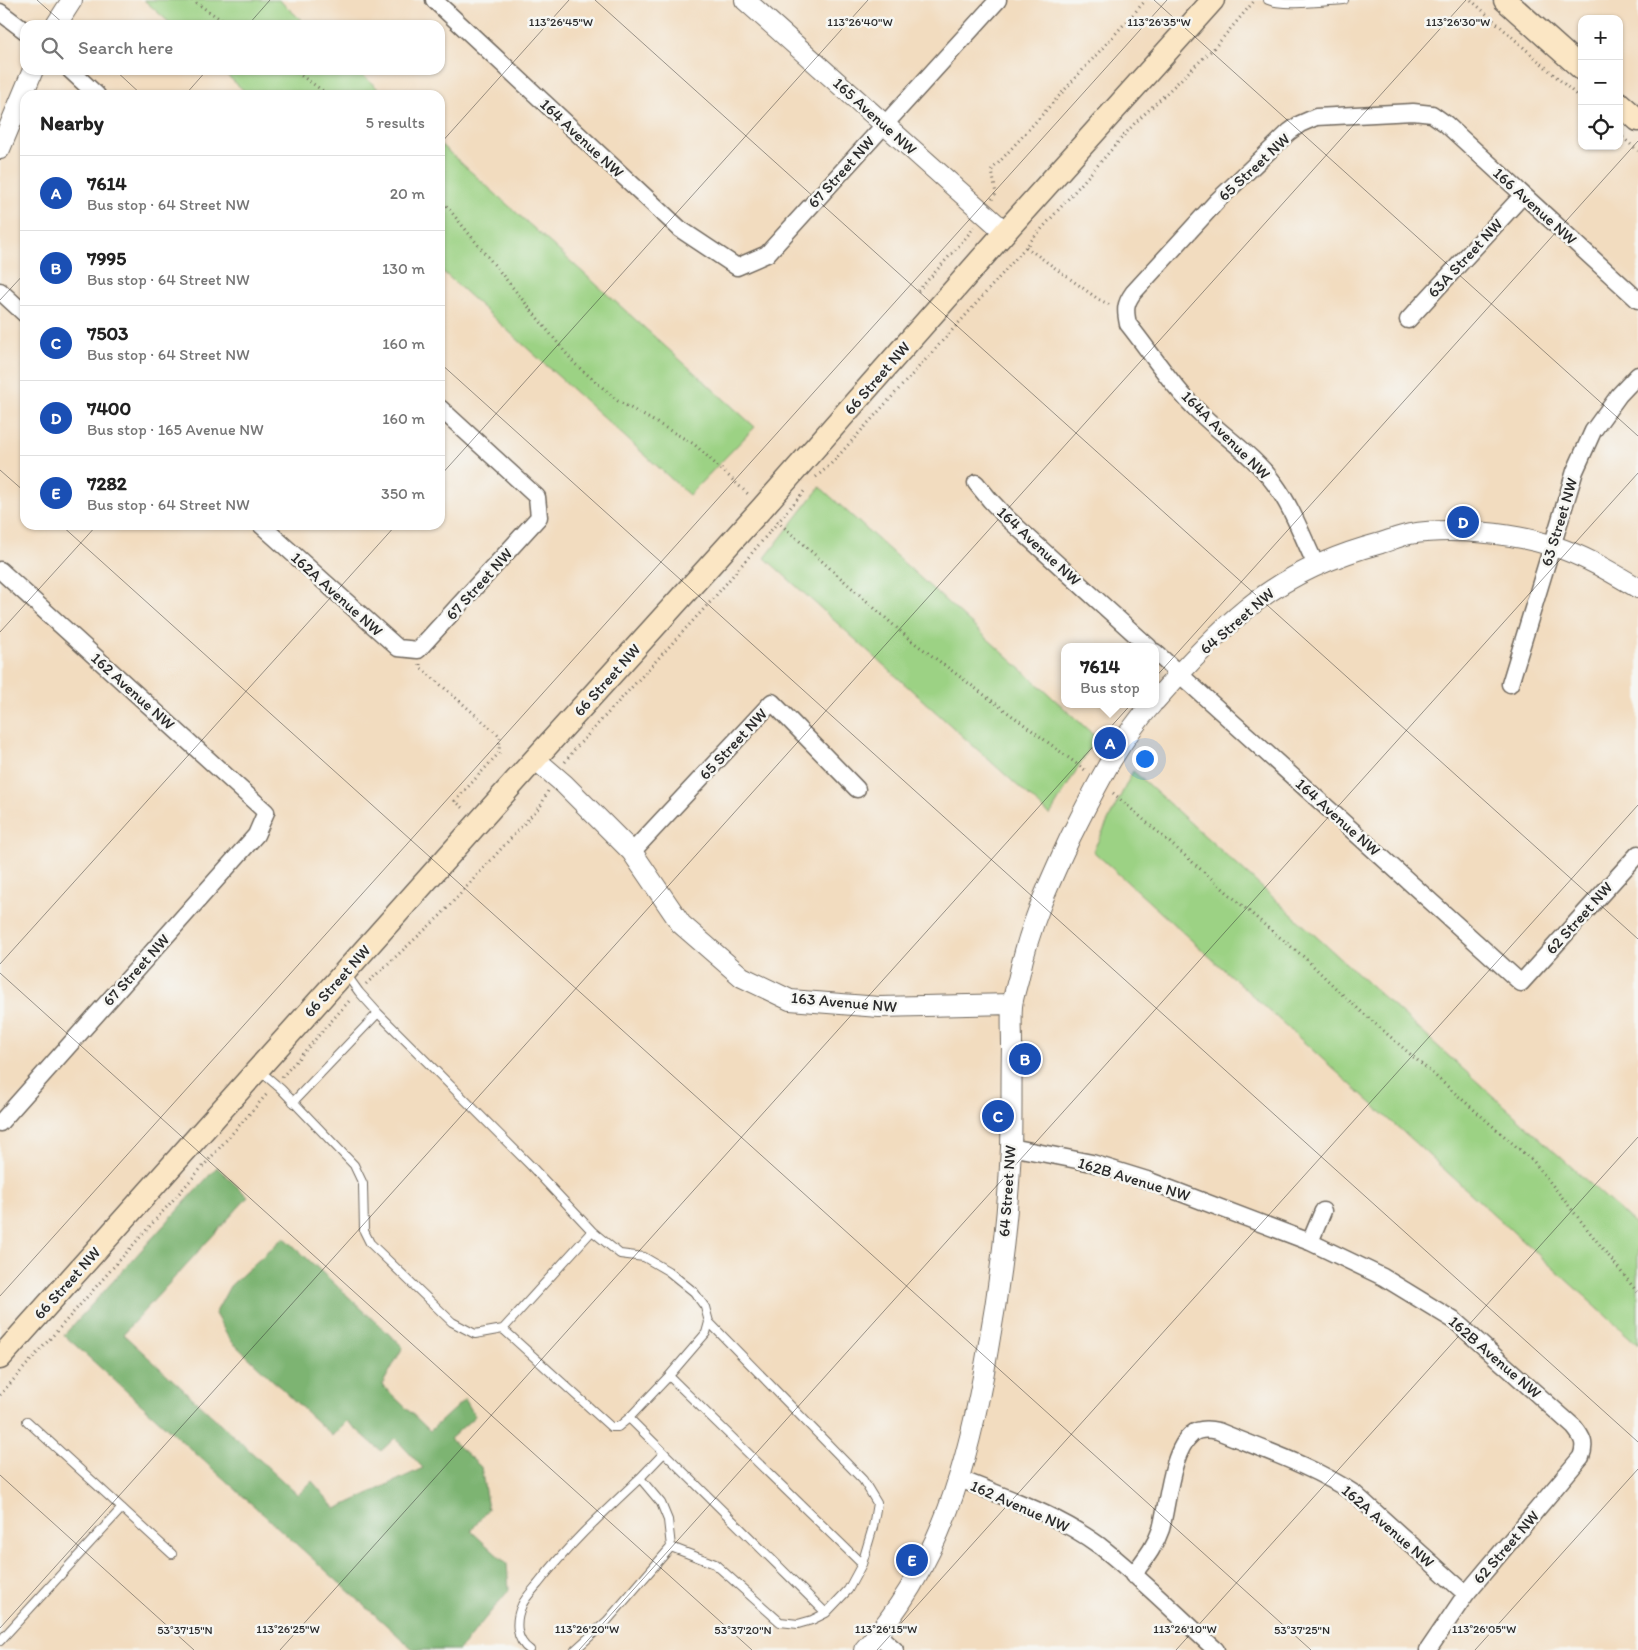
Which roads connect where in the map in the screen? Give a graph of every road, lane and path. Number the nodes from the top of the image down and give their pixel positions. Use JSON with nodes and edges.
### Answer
{"nodes":[{"id":1,"x":72,"y":0,"type":"edge"},
{"id":2,"x":192,"y":0,"type":"edge"},
{"id":3,"x":434,"y":0,"type":"edge"},
{"id":4,"x":746,"y":0,"type":"edge"},
{"id":5,"x":998,"y":0,"type":"edge"},
{"id":6,"x":1146,"y":0,"type":"edge"},
{"id":7,"x":1213,"y":0,"type":"edge"},
{"id":8,"x":1255,"y":0,"type":"edge"},
{"id":9,"x":1268,"y":0,"type":"edge"},
{"id":10,"x":1344,"y":0,"type":"edge"},
{"id":11,"x":1471,"y":0,"type":"edge"},
{"id":12,"x":1505,"y":0,"type":"edge"},
{"id":13,"x":0,"y":12,"type":"edge"},
{"id":14,"x":59,"y":20,"type":"edge"},
{"id":15,"x":222,"y":20,"type":"edge"},
{"id":16,"x":20,"y":27,"type":"edge"},
{"id":17,"x":1578,"y":65,"type":"edge"},
{"id":18,"x":31,"y":75,"type":"edge"},
{"id":19,"x":75,"y":75,"type":"edge"},
{"id":20,"x":300,"y":75,"type":"edge"},
{"id":21,"x":25,"y":90,"type":"edge"},
{"id":22,"x":92,"y":90,"type":"edge"},
{"id":23,"x":322,"y":90,"type":"edge"},
{"id":24,"x":1578,"y":96,"type":"edge"},
{"id":25,"x":20,"y":101,"type":"edge"},
{"id":26,"x":1621,"y":105,"type":"edge"},
{"id":27,"x":1432,"y":114,"type":"joint"},
{"id":28,"x":1638,"y":120,"type":"edge"},
{"id":29,"x":884,"y":125,"type":"junction"},
{"id":30,"x":1623,"y":138,"type":"edge"},
{"id":31,"x":0,"y":149,"type":"edge"},
{"id":32,"x":1638,"y":151,"type":"edge"},
{"id":33,"x":1523,"y":195,"type":"junction"},
{"id":34,"x":445,"y":204,"type":"edge"},
{"id":35,"x":983,"y":212,"type":"junction"},
{"id":36,"x":1005,"y":232,"type":"junction"},
{"id":37,"x":1026,"y":248,"type":"junction"},
{"id":38,"x":737,"y":267,"type":"joint"},
{"id":39,"x":0,"y":291,"type":"edge"},
{"id":40,"x":918,"y":291,"type":"dead end"},
{"id":41,"x":1638,"y":300,"type":"edge"},
{"id":42,"x":20,"y":309,"type":"edge"},
{"id":43,"x":1126,"y":313,"type":"junction"},
{"id":44,"x":1408,"y":320,"type":"dead end"},
{"id":45,"x":1638,"y":375,"type":"edge"},
{"id":46,"x":445,"y":413,"type":"edge"},
{"id":47,"x":976,"y":482,"type":"dead end"},
{"id":48,"x":770,"y":515,"type":"junction"},
{"id":49,"x":266,"y":530,"type":"edge"},
{"id":50,"x":1552,"y":545,"type":"junction"},
{"id":51,"x":1316,"y":565,"type":"junction"},
{"id":52,"x":0,"y":570,"type":"edge"},
{"id":53,"x":1638,"y":588,"type":"edge"},
{"id":54,"x":1145,"y":643,"type":"edge"},
{"id":55,"x":418,"y":650,"type":"junction"},
{"id":56,"x":1159,"y":656,"type":"edge"},
{"id":57,"x":1179,"y":674,"type":"junction"},
{"id":58,"x":1510,"y":684,"type":"dead end"},
{"id":59,"x":1159,"y":696,"type":"edge"},
{"id":60,"x":1148,"y":708,"type":"edge"},
{"id":61,"x":535,"y":759,"type":"junction"},
{"id":62,"x":555,"y":776,"type":"junction"},
{"id":63,"x":1098,"y":781,"type":"junction"},
{"id":64,"x":857,"y":789,"type":"dead end"},
{"id":65,"x":266,"y":812,"type":"joint"},
{"id":66,"x":479,"y":822,"type":"junction"},
{"id":67,"x":632,"y":852,"type":"junction"},
{"id":68,"x":1638,"y":854,"type":"edge"},
{"id":69,"x":345,"y":972,"type":"junction"},
{"id":70,"x":1521,"y":983,"type":"joint"},
{"id":71,"x":358,"y":992,"type":"junction"},
{"id":72,"x":1012,"y":1004,"type":"junction"},
{"id":73,"x":378,"y":1013,"type":"junction"},
{"id":74,"x":259,"y":1069,"type":"junction"},
{"id":75,"x":275,"y":1084,"type":"junction"},
{"id":76,"x":293,"y":1102,"type":"junction"},
{"id":77,"x":0,"y":1123,"type":"edge"},
{"id":78,"x":1011,"y":1147,"type":"junction"},
{"id":79,"x":1324,"y":1211,"type":"dead end"},
{"id":80,"x":592,"y":1231,"type":"junction"},
{"id":81,"x":1310,"y":1242,"type":"junction"},
{"id":82,"x":1638,"y":1293,"type":"edge"},
{"id":83,"x":709,"y":1322,"type":"junction"},
{"id":84,"x":503,"y":1330,"type":"junction"},
{"id":85,"x":0,"y":1358,"type":"edge"},
{"id":86,"x":669,"y":1376,"type":"junction"},
{"id":87,"x":0,"y":1395,"type":"edge"},
{"id":88,"x":629,"y":1418,"type":"junction"},
{"id":89,"x":27,"y":1421,"type":"dead end"},
{"id":90,"x":1585,"y":1447,"type":"joint"},
{"id":91,"x":664,"y":1453,"type":"junction"},
{"id":92,"x":640,"y":1478,"type":"junction"},
{"id":93,"x":960,"y":1479,"type":"junction"},
{"id":94,"x":122,"y":1508,"type":"junction"},
{"id":95,"x":671,"y":1547,"type":"junction"},
{"id":96,"x":172,"y":1554,"type":"dead end"},
{"id":97,"x":862,"y":1564,"type":"junction"},
{"id":98,"x":1133,"y":1575,"type":"junction"},
{"id":99,"x":1466,"y":1594,"type":"junction"},
{"id":100,"x":826,"y":1613,"type":"junction"},
{"id":101,"x":878,"y":1635,"type":"junction"},
{"id":102,"x":0,"y":1641,"type":"edge"},
{"id":103,"x":530,"y":1650,"type":"edge"},
{"id":104,"x":575,"y":1650,"type":"edge"},
{"id":105,"x":864,"y":1650,"type":"edge"},
{"id":106,"x":895,"y":1650,"type":"edge"},
{"id":107,"x":1216,"y":1650,"type":"edge"},
{"id":108,"x":1428,"y":1650,"type":"edge"}],
"edges":[{"from":1,"to":14,"type":"street"},
{"from":2,"to":15,"type":"path"},
{"from":3,"to":38,"type":"street","name":"164 Avenue NW"},
{"from":4,"to":29,"type":"street","name":"165 Avenue NW"},
{"from":5,"to":29,"type":"street","name":"67 Street NW"},
{"from":6,"to":35,"type":"path"},
{"from":7,"to":36,"type":"main road","name":"66 Street NW"},
{"from":8,"to":37,"type":"path"},
{"from":9,"to":10,"type":"lane"},
{"from":11,"to":24,"type":"path"},
{"from":12,"to":17,"type":"main road"},
{"from":13,"to":16,"type":"street"},
{"from":18,"to":21,"type":"street"},
{"from":19,"to":22,"type":"street"},
{"from":20,"to":23,"type":"path"},
{"from":25,"to":31,"type":"street"},
{"from":26,"to":28,"type":"main road"},
{"from":27,"to":33,"type":"street","name":"166 Avenue NW"},
{"from":27,"to":43,"type":"street","name":"65 Street NW"},
{"from":29,"to":35,"type":"street","name":"165 Avenue NW"},
{"from":29,"to":38,"type":"street","name":"67 Street NW"},
{"from":30,"to":32,"type":"path"},
{"from":33,"to":41,"type":"street","name":"166 Avenue NW"},
{"from":33,"to":44,"type":"street","name":"63A Street NW"},
{"from":34,"to":48,"type":"path"},
{"from":35,"to":36,"type":"street","name":"165 Avenue NW"},
{"from":35,"to":40,"type":"path"},
{"from":36,"to":48,"type":"main road","name":"66 Street NW"},
{"from":37,"to":43,"type":"path"},
{"from":37,"to":48,"type":"path"},
{"from":39,"to":42,"type":"street"},
{"from":43,"to":51,"type":"street","name":"164A Avenue NW"},
{"from":45,"to":50,"type":"street","name":"63 Street NW"},
{"from":46,"to":55,"type":"street","name":"67 Street NW"},
{"from":47,"to":54,"type":"street","name":"164 Avenue NW"},
{"from":48,"to":61,"type":"main road","name":"66 Street NW"},
{"from":48,"to":62,"type":"path"},
{"from":48,"to":63,"type":"path"},
{"from":49,"to":55,"type":"street","name":"162A Avenue NW"},
{"from":50,"to":51,"type":"street","name":"64 Street NW"},
{"from":50,"to":53,"type":"street"},
{"from":50,"to":58,"type":"street","name":"63 Street NW"},
{"from":51,"to":57,"type":"street","name":"64 Street NW"},
{"from":52,"to":65,"type":"street","name":"162 Avenue NW"},
{"from":55,"to":66,"type":"path"},
{"from":56,"to":57,"type":"street","name":"164 Avenue NW"},
{"from":57,"to":59,"type":"street","name":"64 Street NW"},
{"from":57,"to":70,"type":"street","name":"164 Avenue NW"},
{"from":60,"to":63,"type":"street","name":"64 Street NW"},
{"from":61,"to":62,"type":"street","name":"163 Avenue NW"},
{"from":61,"to":66,"type":"main road","name":"66 Street NW"},
{"from":62,"to":67,"type":"street","name":"163 Avenue NW"},
{"from":62,"to":71,"type":"path"},
{"from":63,"to":72,"type":"street","name":"64 Street NW"},
{"from":63,"to":82,"type":"path"},
{"from":64,"to":67,"type":"street","name":"65 Street NW"},
{"from":65,"to":77,"type":"street","name":"67 Street NW"},
{"from":66,"to":69,"type":"main road","name":"66 Street NW"},
{"from":67,"to":72,"type":"street","name":"163 Avenue NW"},
{"from":68,"to":70,"type":"street","name":"62 Street NW"},
{"from":69,"to":71,"type":"lane"},
{"from":69,"to":74,"type":"main road","name":"66 Street NW"},
{"from":71,"to":73,"type":"lane"},
{"from":71,"to":75,"type":"path"},
{"from":72,"to":78,"type":"street","name":"64 Street NW"},
{"from":73,"to":76,"type":"lane"},
{"from":73,"to":80,"type":"lane"},
{"from":74,"to":75,"type":"lane"},
{"from":74,"to":85,"type":"main road","name":"66 Street NW"},
{"from":75,"to":76,"type":"lane"},
{"from":75,"to":87,"type":"path"},
{"from":76,"to":84,"type":"lane"},
{"from":78,"to":81,"type":"street","name":"162B Avenue NW"},
{"from":78,"to":93,"type":"street","name":"64 Street NW"},
{"from":79,"to":81,"type":"street"},
{"from":80,"to":83,"type":"lane"},
{"from":80,"to":84,"type":"lane"},
{"from":81,"to":90,"type":"street","name":"162B Avenue NW"},
{"from":83,"to":86,"type":"lane"},
{"from":83,"to":97,"type":"lane"},
{"from":84,"to":88,"type":"lane"},
{"from":86,"to":88,"type":"lane"},
{"from":86,"to":97,"type":"lane"},
{"from":88,"to":91,"type":"lane"},
{"from":89,"to":94,"type":"lane"},
{"from":90,"to":99,"type":"street","name":"62 Street NW"},
{"from":91,"to":92,"type":"lane"},
{"from":91,"to":100,"type":"lane"},
{"from":92,"to":95,"type":"lane"},
{"from":92,"to":103,"type":"lane"},
{"from":93,"to":98,"type":"street","name":"162 Avenue NW"},
{"from":93,"to":101,"type":"street","name":"64 Street NW"},
{"from":94,"to":96,"type":"lane"},
{"from":94,"to":102,"type":"lane"},
{"from":95,"to":100,"type":"lane"},
{"from":95,"to":104,"type":"lane"},
{"from":97,"to":100,"type":"lane"},
{"from":98,"to":99,"type":"street","name":"162A Avenue NW"},
{"from":98,"to":107,"type":"street","name":"162 Avenue NW"},
{"from":99,"to":108,"type":"street","name":"62 Street NW"},
{"from":101,"to":105,"type":"street","name":"64 Street NW"},
{"from":101,"to":106,"type":"street"}]}
